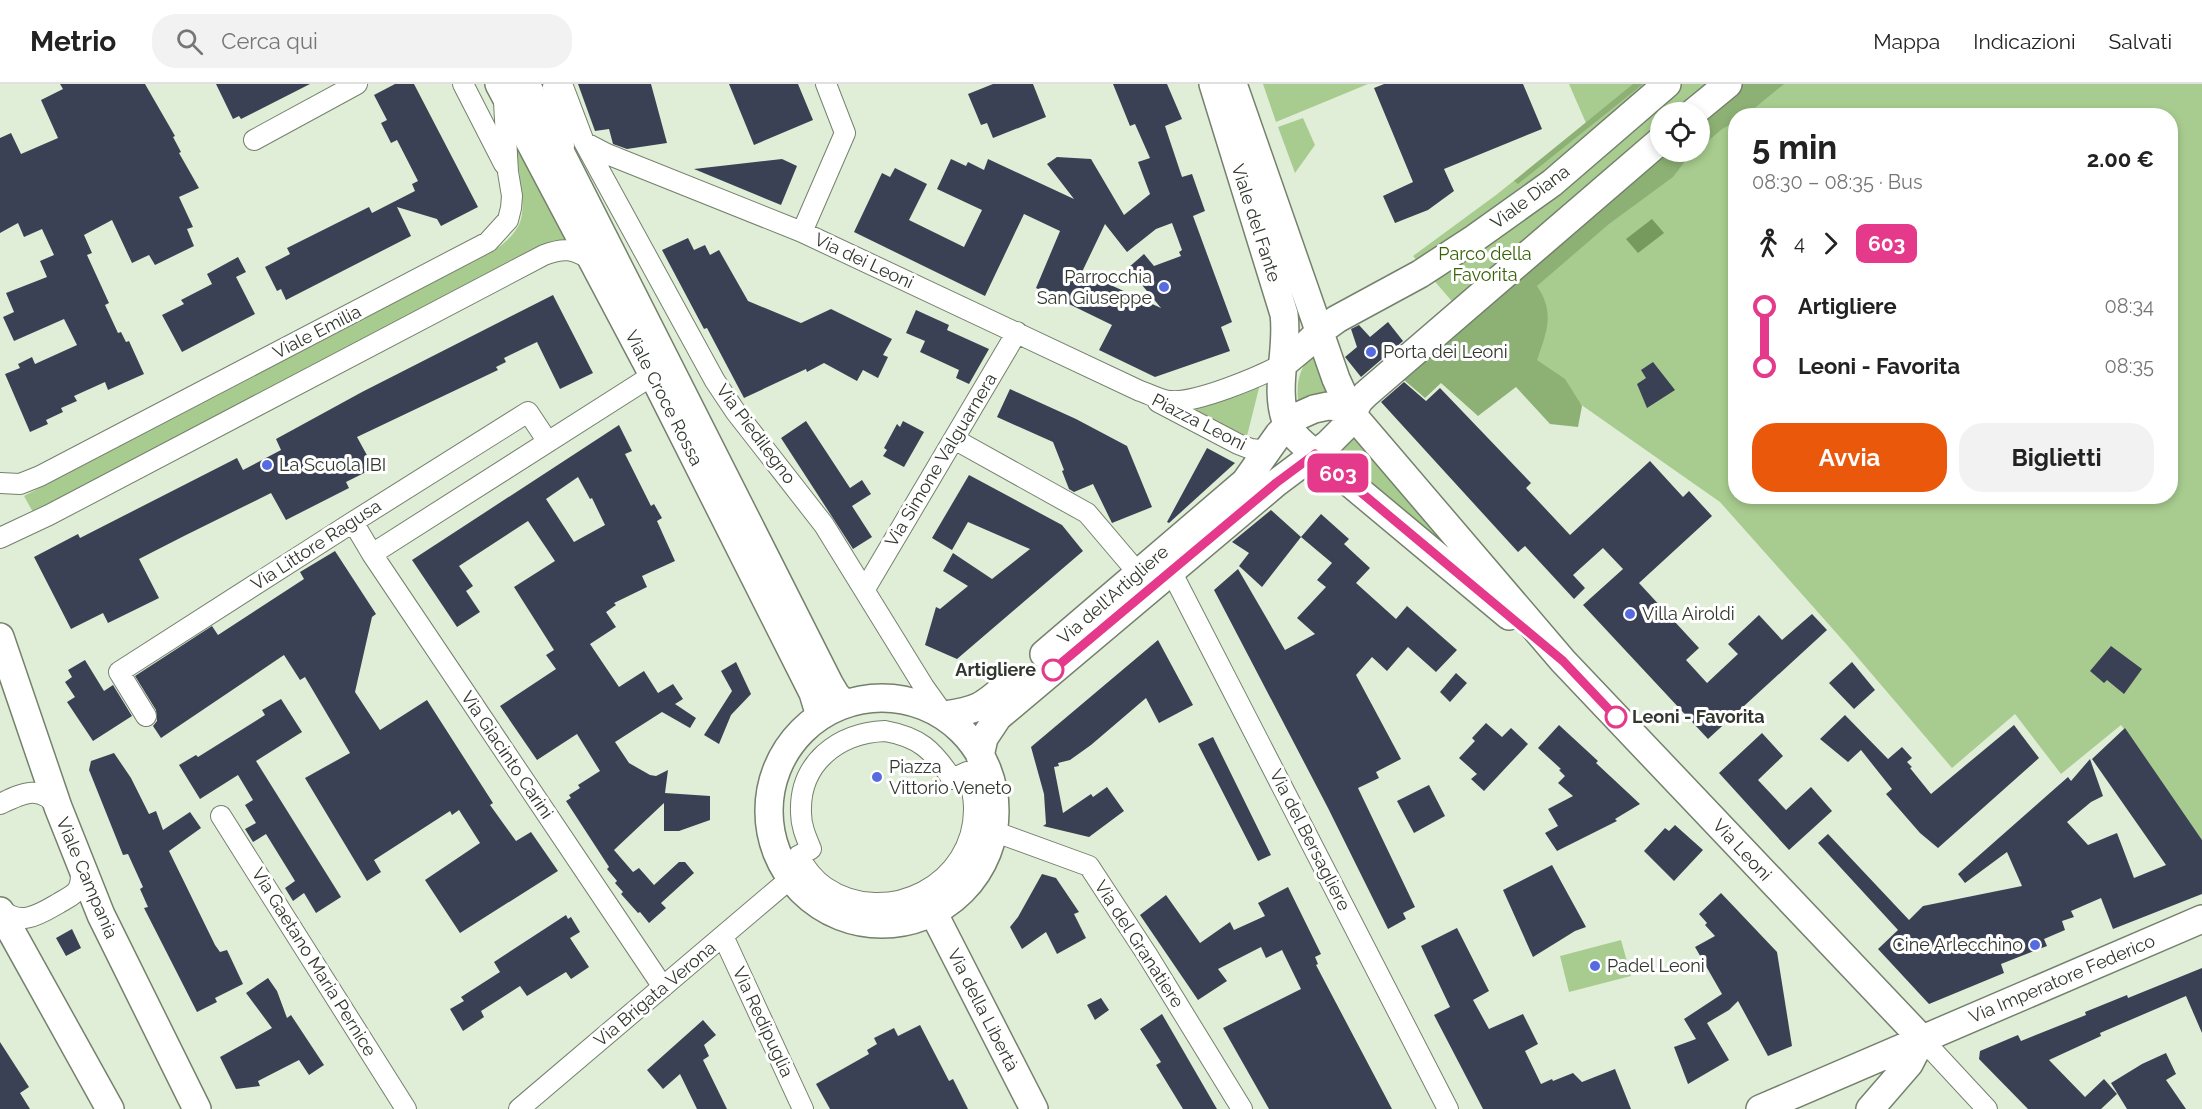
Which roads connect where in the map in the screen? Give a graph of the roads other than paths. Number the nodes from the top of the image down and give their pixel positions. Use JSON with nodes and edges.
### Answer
{"nodes":[{"id":1,"x":357,"y":84,"type":"edge"},
{"id":2,"x":463,"y":84,"type":"edge"},
{"id":3,"x":552,"y":84,"type":"edge"},
{"id":4,"x":562,"y":84,"type":"edge"},
{"id":5,"x":826,"y":84,"type":"edge"},
{"id":6,"x":1213,"y":84,"type":"edge"},
{"id":7,"x":1233,"y":84,"type":"edge"},
{"id":8,"x":1667,"y":84,"type":"edge"},
{"id":9,"x":1728,"y":84,"type":"edge"},
{"id":10,"x":509,"y":86,"type":"edge"},
{"id":11,"x":1706,"y":102,"type":"edge"},
{"id":12,"x":254,"y":140,"type":"dead end"},
{"id":13,"x":1650,"y":150,"type":"edge"},
{"id":14,"x":575,"y":152,"type":"junction"},
{"id":15,"x":508,"y":172,"type":"junction"},
{"id":16,"x":802,"y":232,"type":"junction"},
{"id":17,"x":592,"y":260,"type":"junction"},
{"id":18,"x":1017,"y":332,"type":"junction"},
{"id":19,"x":1319,"y":332,"type":"junction"},
{"id":20,"x":1283,"y":364,"type":"junction"},
{"id":21,"x":653,"y":375,"type":"junction"},
{"id":22,"x":1140,"y":391,"type":"junction"},
{"id":23,"x":1281,"y":398,"type":"junction"},
{"id":24,"x":1345,"y":424,"type":"junction"},
{"id":25,"x":1291,"y":430,"type":"junction"},
{"id":26,"x":954,"y":439,"type":"junction"},
{"id":27,"x":548,"y":442,"type":"junction"},
{"id":28,"x":1267,"y":451,"type":"junction"},
{"id":29,"x":1315,"y":454,"type":"junction"},
{"id":30,"x":1339,"y":474,"type":"junction"},
{"id":31,"x":0,"y":483,"type":"edge"},
{"id":32,"x":1276,"y":483,"type":"junction"},
{"id":33,"x":353,"y":522,"type":"junction"},
{"id":34,"x":0,"y":538,"type":"edge"},
{"id":35,"x":372,"y":554,"type":"junction"},
{"id":36,"x":1171,"y":572,"type":"junction"},
{"id":37,"x":1138,"y":573,"type":"junction"},
{"id":38,"x":865,"y":589,"type":"junction"},
{"id":39,"x":0,"y":637,"type":"edge"},
{"id":40,"x":1563,"y":661,"type":"junction"},
{"id":41,"x":845,"y":704,"type":"junction"},
{"id":42,"x":944,"y":715,"type":"junction"},
{"id":43,"x":146,"y":716,"type":"dead end"},
{"id":44,"x":820,"y":716,"type":"junction"},
{"id":45,"x":974,"y":764,"type":"junction"},
{"id":46,"x":0,"y":804,"type":"edge"},
{"id":47,"x":58,"y":807,"type":"junction"},
{"id":48,"x":221,"y":816,"type":"dead end"},
{"id":49,"x":993,"y":831,"type":"junction"},
{"id":50,"x":81,"y":866,"type":"junction"},
{"id":51,"x":790,"y":878,"type":"junction"},
{"id":52,"x":933,"y":912,"type":"junction"},
{"id":53,"x":2202,"y":919,"type":"edge"},
{"id":54,"x":3,"y":923,"type":"edge"},
{"id":55,"x":723,"y":936,"type":"junction"},
{"id":56,"x":663,"y":987,"type":"junction"},
{"id":57,"x":1922,"y":1039,"type":"junction"},
{"id":58,"x":541,"y":1101,"type":"edge"},
{"id":59,"x":110,"y":1109,"type":"edge"},
{"id":60,"x":197,"y":1109,"type":"edge"},
{"id":61,"x":406,"y":1109,"type":"edge"},
{"id":62,"x":519,"y":1109,"type":"edge"},
{"id":63,"x":803,"y":1109,"type":"edge"},
{"id":64,"x":1034,"y":1109,"type":"edge"},
{"id":65,"x":1242,"y":1109,"type":"edge"},
{"id":66,"x":1448,"y":1109,"type":"edge"},
{"id":67,"x":1760,"y":1109,"type":"edge"},
{"id":68,"x":1870,"y":1109,"type":"edge"},
{"id":69,"x":1987,"y":1109,"type":"edge"}],
"edges":[{"from":1,"to":12,"type":"street"},
{"from":2,"to":15,"type":"street"},
{"from":3,"to":14,"type":"street","name":"Viale Croce Rossa"},
{"from":4,"to":14,"type":"street","name":"Viale Croce Rossa"},
{"from":5,"to":16,"type":"street"},
{"from":6,"to":20,"type":"street","name":"Viale del Fante"},
{"from":7,"to":19,"type":"street","name":"Viale del Fante"},
{"from":8,"to":19,"type":"street","name":"Viale Diana"},
{"from":9,"to":11,"type":"street"},
{"from":10,"to":14,"type":"street","name":"Viale Croce Rossa"},
{"from":10,"to":15,"type":"street","name":"Viale Emilia"},
{"from":10,"to":17,"type":"street","name":"Viale Croce Rossa"},
{"from":13,"to":24,"type":"street"},
{"from":14,"to":16,"type":"street","name":"Via dei Leoni"},
{"from":14,"to":38,"type":"street","name":"Via Piedilegno"},
{"from":14,"to":41,"type":"street","name":"Viale Croce Rossa"},
{"from":15,"to":31,"type":"street","name":"Viale Emilia"},
{"from":16,"to":18,"type":"street","name":"Via dei Leoni"},
{"from":17,"to":21,"type":"street","name":"Viale Croce Rossa"},
{"from":17,"to":34,"type":"street","name":"Viale Emilia"},
{"from":18,"to":22,"type":"street","name":"Via dei Leoni"},
{"from":18,"to":26,"type":"street","name":"Via Simone Valguarnera"},
{"from":19,"to":20,"type":"street","name":"Viale Diana"},
{"from":19,"to":24,"type":"street","name":"Via Leoni"},
{"from":20,"to":22,"type":"street","name":"Piazza Leoni"},
{"from":20,"to":23,"type":"street"},
{"from":21,"to":27,"type":"street","name":"Via Littore Ragusa"},
{"from":21,"to":44,"type":"street","name":"Viale Croce Rossa"},
{"from":22,"to":28,"type":"street","name":"Piazza Leoni"},
{"from":23,"to":25,"type":"street"},
{"from":23,"to":28,"type":"street","name":"Via dell'Artigliere"},
{"from":24,"to":25,"type":"street","name":"Via dell'Artigliere"},
{"from":24,"to":29,"type":"street","name":"Via dell'Artigliere"},
{"from":24,"to":40,"type":"street","name":"Via Leoni"},
{"from":25,"to":28,"type":"street","name":"Via dell'Artigliere"},
{"from":25,"to":29,"type":"street","name":"Via Leoni"},
{"from":26,"to":37,"type":"street"},
{"from":26,"to":38,"type":"street","name":"Via Simone Valguarnera"},
{"from":27,"to":33,"type":"street","name":"Via Littore Ragusa"},
{"from":27,"to":35,"type":"street","name":"Via Littore Ragusa"},
{"from":28,"to":37,"type":"street","name":"Via dell'Artigliere"},
{"from":29,"to":30,"type":"street","name":"Via Leoni"},
{"from":29,"to":32,"type":"street","name":"Via dell'Artigliere"},
{"from":30,"to":32,"type":"street"},
{"from":30,"to":40,"type":"street","name":"Via Leoni"},
{"from":32,"to":36,"type":"street","name":"Via dell'Artigliere"},
{"from":33,"to":35,"type":"street","name":"Via Giacinto Carini"},
{"from":33,"to":43,"type":"street","name":"Via Littore Ragusa"},
{"from":35,"to":56,"type":"street","name":"Via Giacinto Carini"},
{"from":36,"to":45,"type":"street","name":"Via dell'Artigliere"},
{"from":36,"to":66,"type":"street","name":"Via del Bersagliere"},
{"from":37,"to":42,"type":"street","name":"Via dell'Artigliere"},
{"from":38,"to":42,"type":"street","name":"Via Piedilegno"},
{"from":39,"to":47,"type":"street","name":"Viale Campania"},
{"from":40,"to":57,"type":"street","name":"Via Leoni"},
{"from":41,"to":42,"type":"street"},
{"from":41,"to":44,"type":"street"},
{"from":42,"to":45,"type":"street"},
{"from":44,"to":51,"type":"street"},
{"from":45,"to":45,"type":"street"},
{"from":45,"to":49,"type":"street"},
{"from":46,"to":47,"type":"street"},
{"from":47,"to":50,"type":"street","name":"Viale Campania"},
{"from":48,"to":61,"type":"street","name":"Via Gaetano Maria Pernice"},
{"from":49,"to":52,"type":"street"},
{"from":49,"to":65,"type":"street","name":"Via del Granatiere"},
{"from":50,"to":54,"type":"street"},
{"from":50,"to":60,"type":"street","name":"Viale Campania"},
{"from":51,"to":52,"type":"street"},
{"from":51,"to":55,"type":"street","name":"Via Brigata Verona"},
{"from":52,"to":64,"type":"street","name":"Via della Libertà"},
{"from":53,"to":57,"type":"street","name":"Via Imperatore Federico"},
{"from":54,"to":59,"type":"street"},
{"from":55,"to":56,"type":"street","name":"Via Brigata Verona"},
{"from":55,"to":63,"type":"street","name":"Via Redipuglia"},
{"from":56,"to":58,"type":"street","name":"Via Brigata Verona"},
{"from":57,"to":67,"type":"street","name":"Via Imperatore Federico"},
{"from":57,"to":68,"type":"street"},
{"from":57,"to":69,"type":"street"},
{"from":58,"to":62,"type":"street","name":"Via Brigata Verona"}]}
